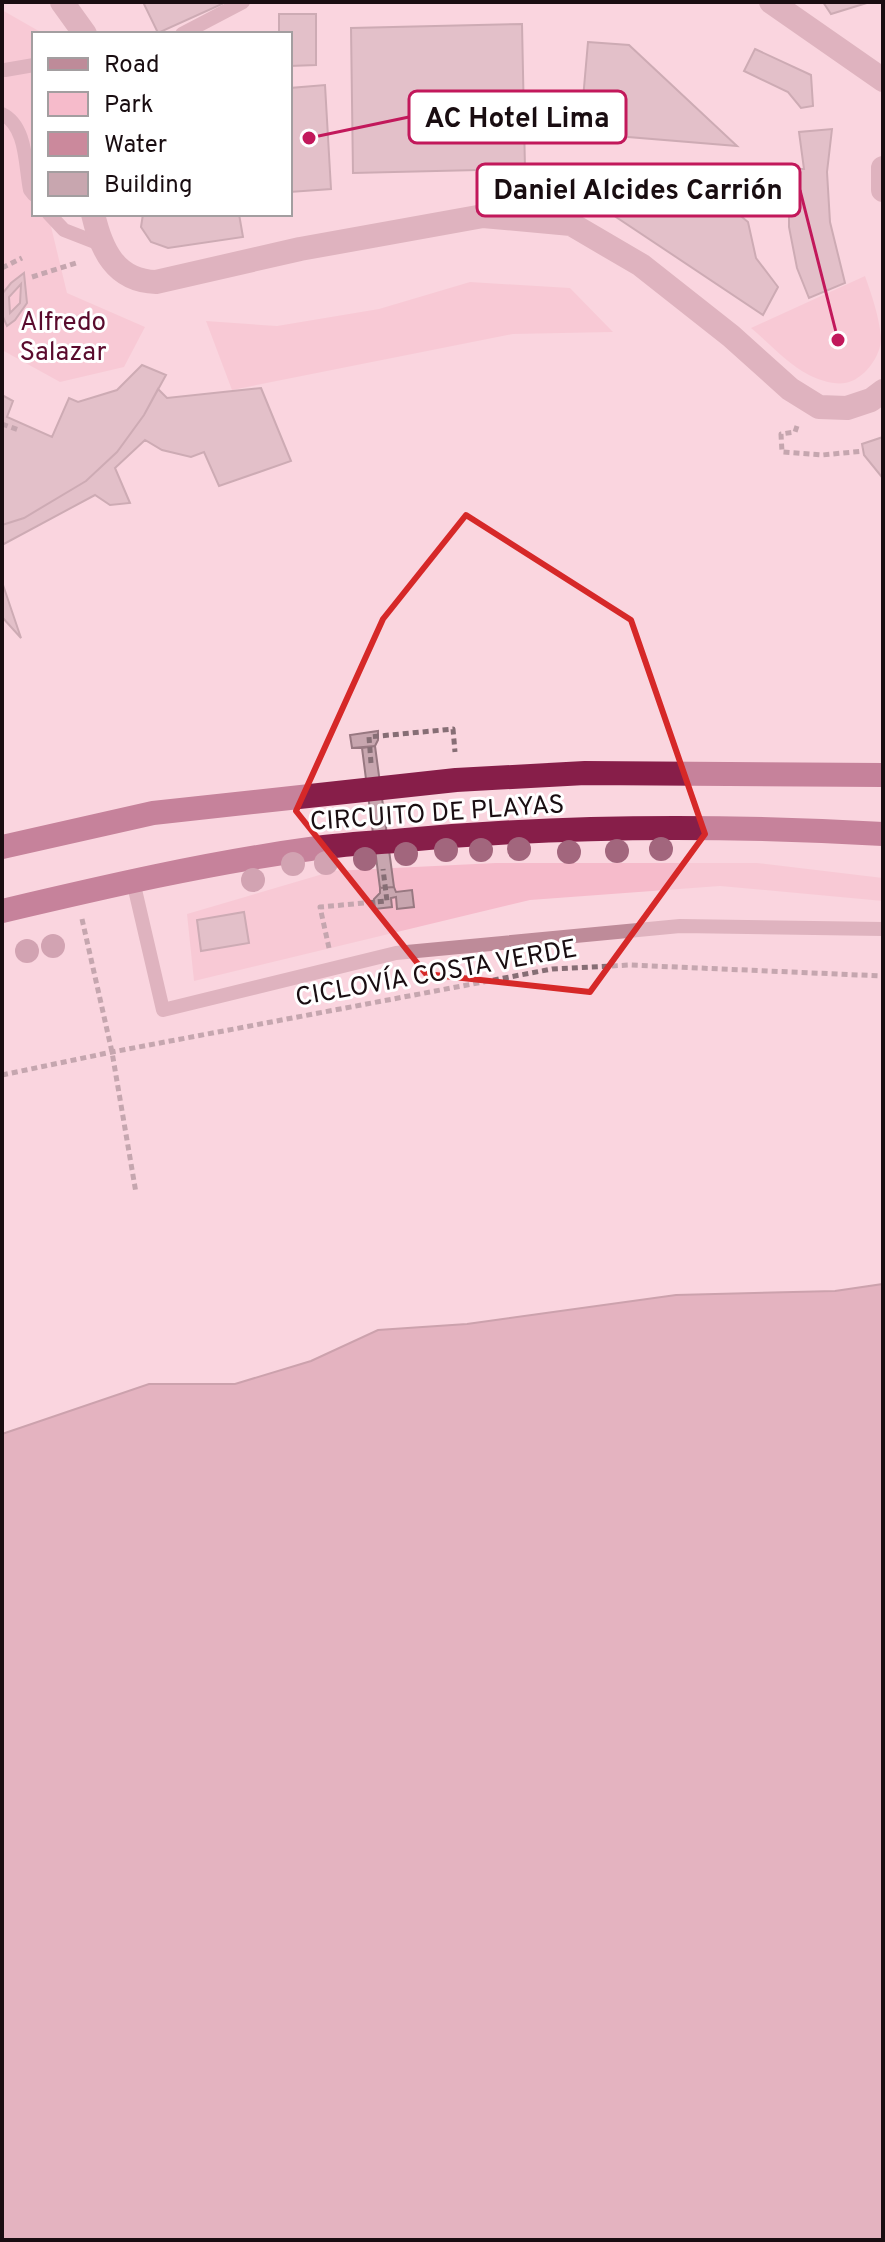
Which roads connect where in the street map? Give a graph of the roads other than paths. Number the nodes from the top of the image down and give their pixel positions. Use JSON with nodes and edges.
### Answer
{"nodes":[{"id":1,"x":62,"y":2,"type":"edge"},
{"id":2,"x":243,"y":2,"type":"edge"},
{"id":3,"x":771,"y":2,"type":"edge"},
{"id":4,"x":83,"y":32,"type":"edge"},
{"id":5,"x":186,"y":32,"type":"edge"},
{"id":6,"x":32,"y":65,"type":"edge"},
{"id":7,"x":5,"y":70,"type":"dead end"},
{"id":8,"x":883,"y":80,"type":"edge"},
{"id":9,"x":2,"y":114,"type":"edge"},
{"id":10,"x":883,"y":168,"type":"edge"},
{"id":11,"x":883,"y":190,"type":"edge"},
{"id":12,"x":32,"y":192,"type":"edge"},
{"id":13,"x":51,"y":216,"type":"edge"},
{"id":14,"x":94,"y":216,"type":"edge"},
{"id":15,"x":103,"y":248,"type":"junction"},
{"id":16,"x":883,"y":391,"type":"edge"},
{"id":17,"x":883,"y":775,"type":"edge"},
{"id":18,"x":883,"y":834,"type":"edge"},
{"id":19,"x":2,"y":847,"type":"edge"},
{"id":20,"x":133,"y":881,"type":"junction"},
{"id":21,"x":2,"y":911,"type":"edge"},
{"id":22,"x":883,"y":929,"type":"edge"}],
"edges":[{"from":1,"to":4,"type":"street"},
{"from":2,"to":5,"type":"lane"},
{"from":3,"to":8,"type":"street"},
{"from":6,"to":7,"type":"lane"},
{"from":9,"to":12,"type":"lane"},
{"from":10,"to":11,"type":"street"},
{"from":13,"to":15,"type":"lane"},
{"from":14,"to":15,"type":"street"},
{"from":15,"to":16,"type":"street"},
{"from":17,"to":19,"type":"highway","name":"CIRCUITO DE PLAYAS"},
{"from":18,"to":20,"type":"highway","name":"CIRCUITO DE PLAYAS"},
{"from":20,"to":21,"type":"highway","name":"CIRCUITO DE PLAYAS"},
{"from":20,"to":22,"type":"lane"}]}
